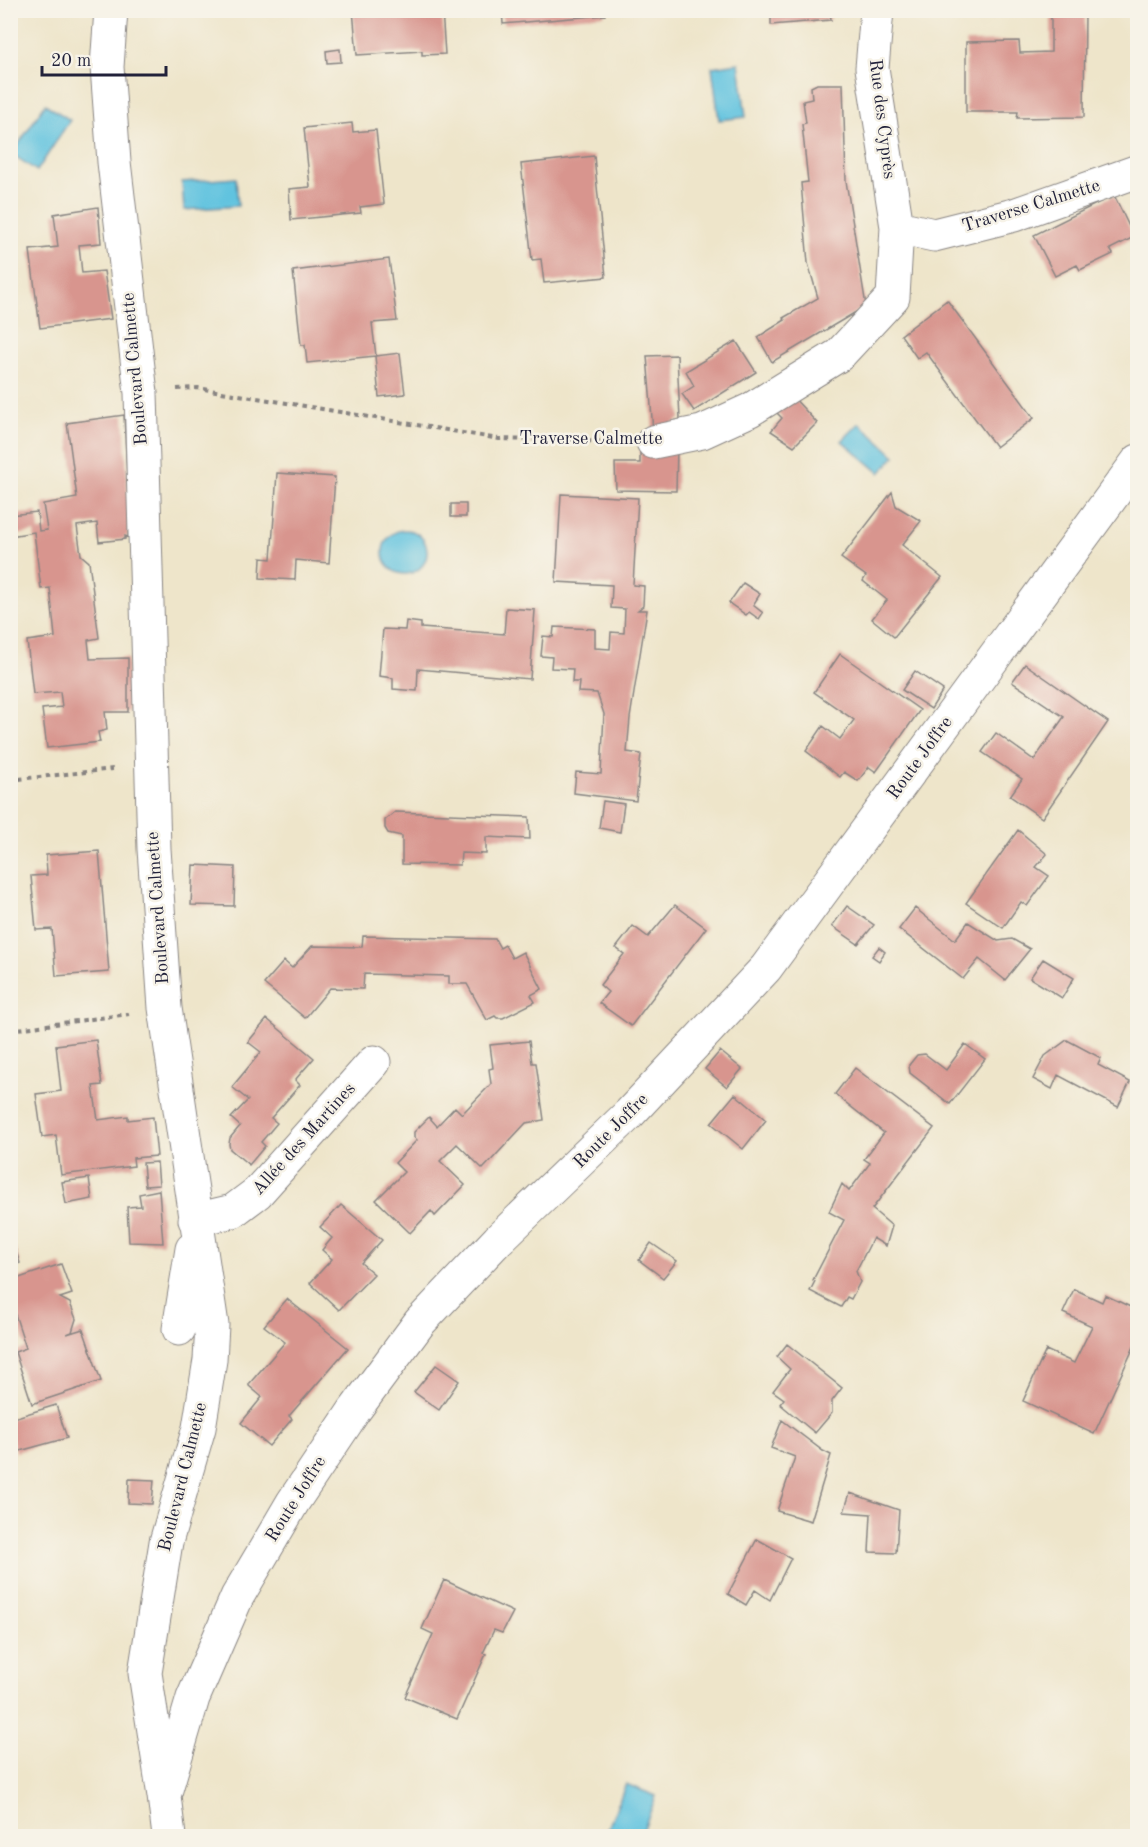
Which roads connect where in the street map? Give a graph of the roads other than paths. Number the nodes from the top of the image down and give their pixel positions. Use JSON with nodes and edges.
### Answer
{"nodes":[{"id":1,"x":111,"y":10,"type":"edge"},
{"id":2,"x":877,"y":10,"type":"edge"},
{"id":3,"x":1137,"y":171,"type":"edge"},
{"id":4,"x":897,"y":227,"type":"junction"},
{"id":5,"x":652,"y":442,"type":"road end"},
{"id":6,"x":1137,"y":460,"type":"edge"},
{"id":7,"x":374,"y":1062,"type":"dead end"},
{"id":8,"x":195,"y":1220,"type":"junction"},
{"id":9,"x":179,"y":1329,"type":"dead end"},
{"id":10,"x":164,"y":1796,"type":"junction"},
{"id":11,"x":169,"y":1836,"type":"edge"}],
"edges":[{"from":1,"to":8,"type":"street","name":"Boulevard Calmette"},
{"from":2,"to":4,"type":"street","name":"Rue des Cyprès"},
{"from":3,"to":4,"type":"street","name":"Traverse Calmette"},
{"from":4,"to":5,"type":"street","name":"Traverse Calmette"},
{"from":6,"to":10,"type":"street","name":"Route Joffre"},
{"from":7,"to":8,"type":"street","name":"Allée des Martines"},
{"from":8,"to":9,"type":"street"},
{"from":8,"to":10,"type":"street","name":"Boulevard Calmette"},
{"from":10,"to":11,"type":"street","name":"Route Joffre"}]}
